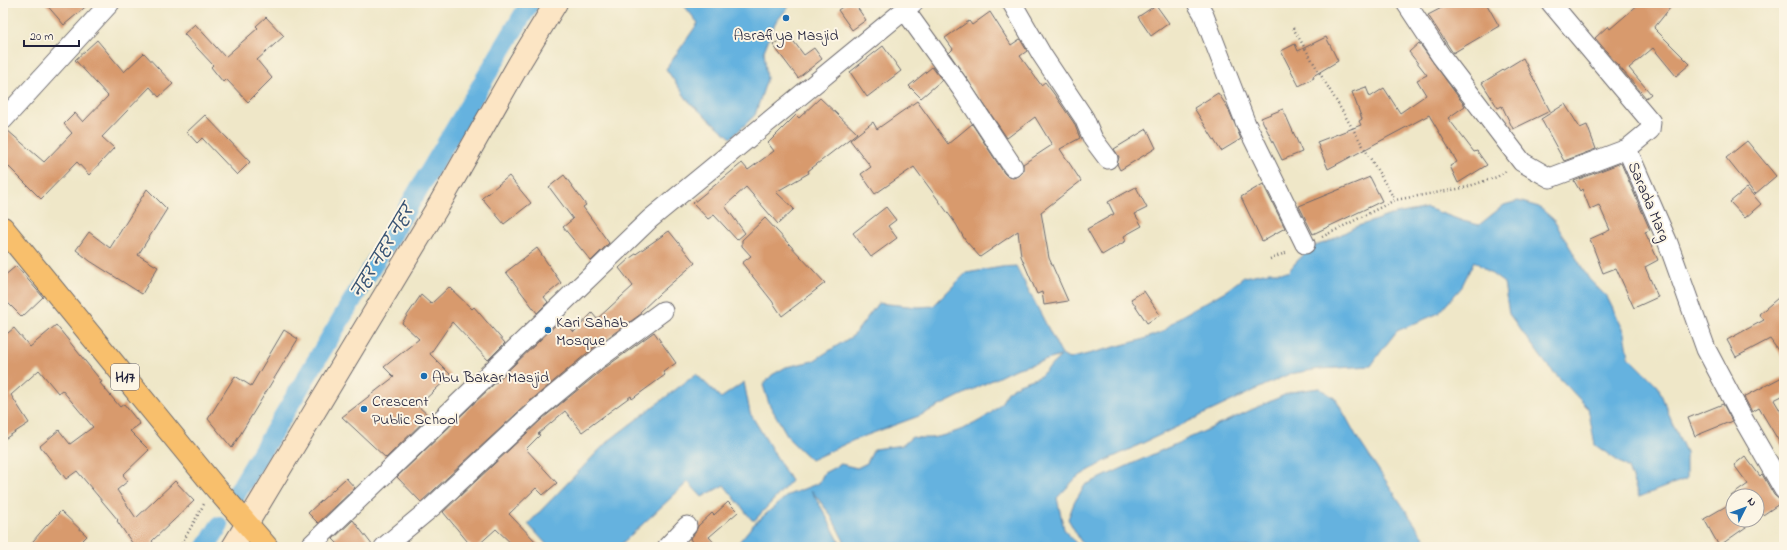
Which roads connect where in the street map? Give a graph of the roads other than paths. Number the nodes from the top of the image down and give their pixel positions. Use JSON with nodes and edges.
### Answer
{"nodes":[{"id":1,"x":110,"y":3,"type":"edge"},
{"id":2,"x":556,"y":3,"type":"edge"},
{"id":3,"x":1012,"y":3,"type":"edge"},
{"id":4,"x":1197,"y":3,"type":"edge"},
{"id":5,"x":1406,"y":3,"type":"edge"},
{"id":6,"x":1551,"y":3,"type":"edge"},
{"id":7,"x":908,"y":6,"type":"edge"},
{"id":8,"x":3,"y":120,"type":"edge"},
{"id":9,"x":1627,"y":149,"type":"junction"},
{"id":10,"x":1108,"y":159,"type":"dead end"},
{"id":11,"x":1013,"y":167,"type":"dead end"},
{"id":12,"x":3,"y":228,"type":"edge"},
{"id":13,"x":1305,"y":244,"type":"road end"},
{"id":14,"x":663,"y":311,"type":"dead end"},
{"id":15,"x":1784,"y":490,"type":"edge"},
{"id":16,"x":247,"y":526,"type":"junction"},
{"id":17,"x":687,"y":526,"type":"dead end"},
{"id":18,"x":233,"y":547,"type":"edge"},
{"id":19,"x":267,"y":547,"type":"edge"},
{"id":20,"x":309,"y":547,"type":"edge"},
{"id":21,"x":384,"y":547,"type":"edge"},
{"id":22,"x":667,"y":547,"type":"edge"}],
"edges":[{"from":1,"to":8,"type":"street"},
{"from":2,"to":16,"type":"main road"},
{"from":3,"to":10,"type":"street"},
{"from":4,"to":13,"type":"street"},
{"from":5,"to":9,"type":"street","name":"Sarada Marg"},
{"from":6,"to":9,"type":"street"},
{"from":7,"to":11,"type":"street"},
{"from":7,"to":20,"type":"street"},
{"from":9,"to":15,"type":"street","name":"Sarada Marg"},
{"from":12,"to":16,"type":"main road","number":"H17"},
{"from":14,"to":21,"type":"street"},
{"from":16,"to":18,"type":"main road"},
{"from":16,"to":19,"type":"main road","number":"H17"},
{"from":17,"to":22,"type":"street"}]}
